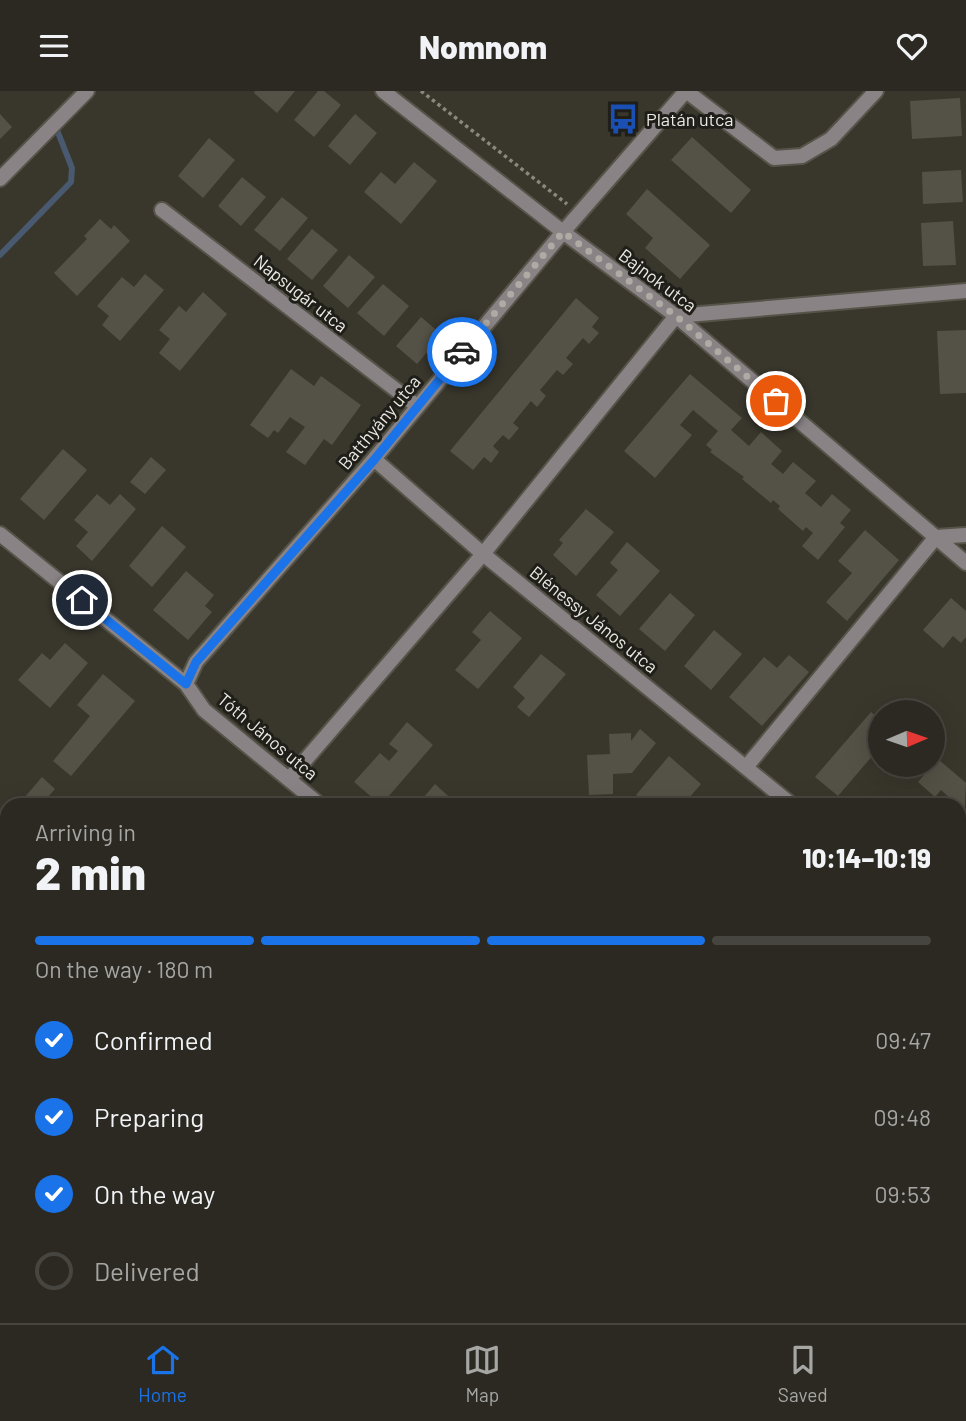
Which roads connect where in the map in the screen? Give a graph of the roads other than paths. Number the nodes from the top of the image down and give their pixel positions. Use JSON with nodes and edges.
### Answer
{"nodes":[{"id":1,"x":87,"y":91,"type":"edge"},
{"id":2,"x":383,"y":91,"type":"edge"},
{"id":3,"x":686,"y":91,"type":"edge"},
{"id":4,"x":876,"y":91,"type":"edge"},
{"id":5,"x":0,"y":179,"type":"edge"},
{"id":6,"x":162,"y":210,"type":"dead end"},
{"id":7,"x":563,"y":232,"type":"junction"},
{"id":8,"x":966,"y":291,"type":"edge"},
{"id":9,"x":676,"y":316,"type":"junction"},
{"id":10,"x":417,"y":406,"type":"junction"},
{"id":11,"x":374,"y":460,"type":"junction"},
{"id":12,"x":0,"y":534,"type":"edge"},
{"id":13,"x":966,"y":535,"type":"edge"},
{"id":14,"x":936,"y":537,"type":"junction"},
{"id":15,"x":483,"y":554,"type":"junction"},
{"id":16,"x":966,"y":563,"type":"edge"},
{"id":17,"x":186,"y":684,"type":"junction"},
{"id":18,"x":747,"y":767,"type":"junction"},
{"id":19,"x":289,"y":779,"type":"junction"},
{"id":20,"x":312,"y":798,"type":"edge"},
{"id":21,"x":784,"y":798,"type":"edge"}],
"edges":[{"from":1,"to":5,"type":"street"},
{"from":2,"to":7,"type":"street","name":"Bajnok utca"},
{"from":3,"to":4,"type":"street"},
{"from":3,"to":7,"type":"street","name":"Batthyány utca"},
{"from":6,"to":10,"type":"street","name":"Napsugár utca"},
{"from":7,"to":9,"type":"street","name":"Bajnok utca"},
{"from":7,"to":10,"type":"street","name":"Batthyány utca"},
{"from":8,"to":9,"type":"street"},
{"from":9,"to":14,"type":"street","name":"Bajnok utca"},
{"from":9,"to":15,"type":"street"},
{"from":10,"to":11,"type":"street","name":"Batthyány utca"},
{"from":11,"to":15,"type":"street","name":"Blénessy János utca"},
{"from":11,"to":17,"type":"street","name":"Batthyány utca"},
{"from":12,"to":17,"type":"street","name":"Tóth János utca"},
{"from":13,"to":14,"type":"street"},
{"from":14,"to":16,"type":"street","name":"Bajnok utca"},
{"from":14,"to":18,"type":"street"},
{"from":15,"to":18,"type":"street","name":"Blénessy János utca"},
{"from":15,"to":19,"type":"street"},
{"from":17,"to":19,"type":"street","name":"Tóth János utca"},
{"from":18,"to":21,"type":"street","name":"Blénessy János utca"},
{"from":19,"to":20,"type":"street","name":"Tóth János utca"}]}
